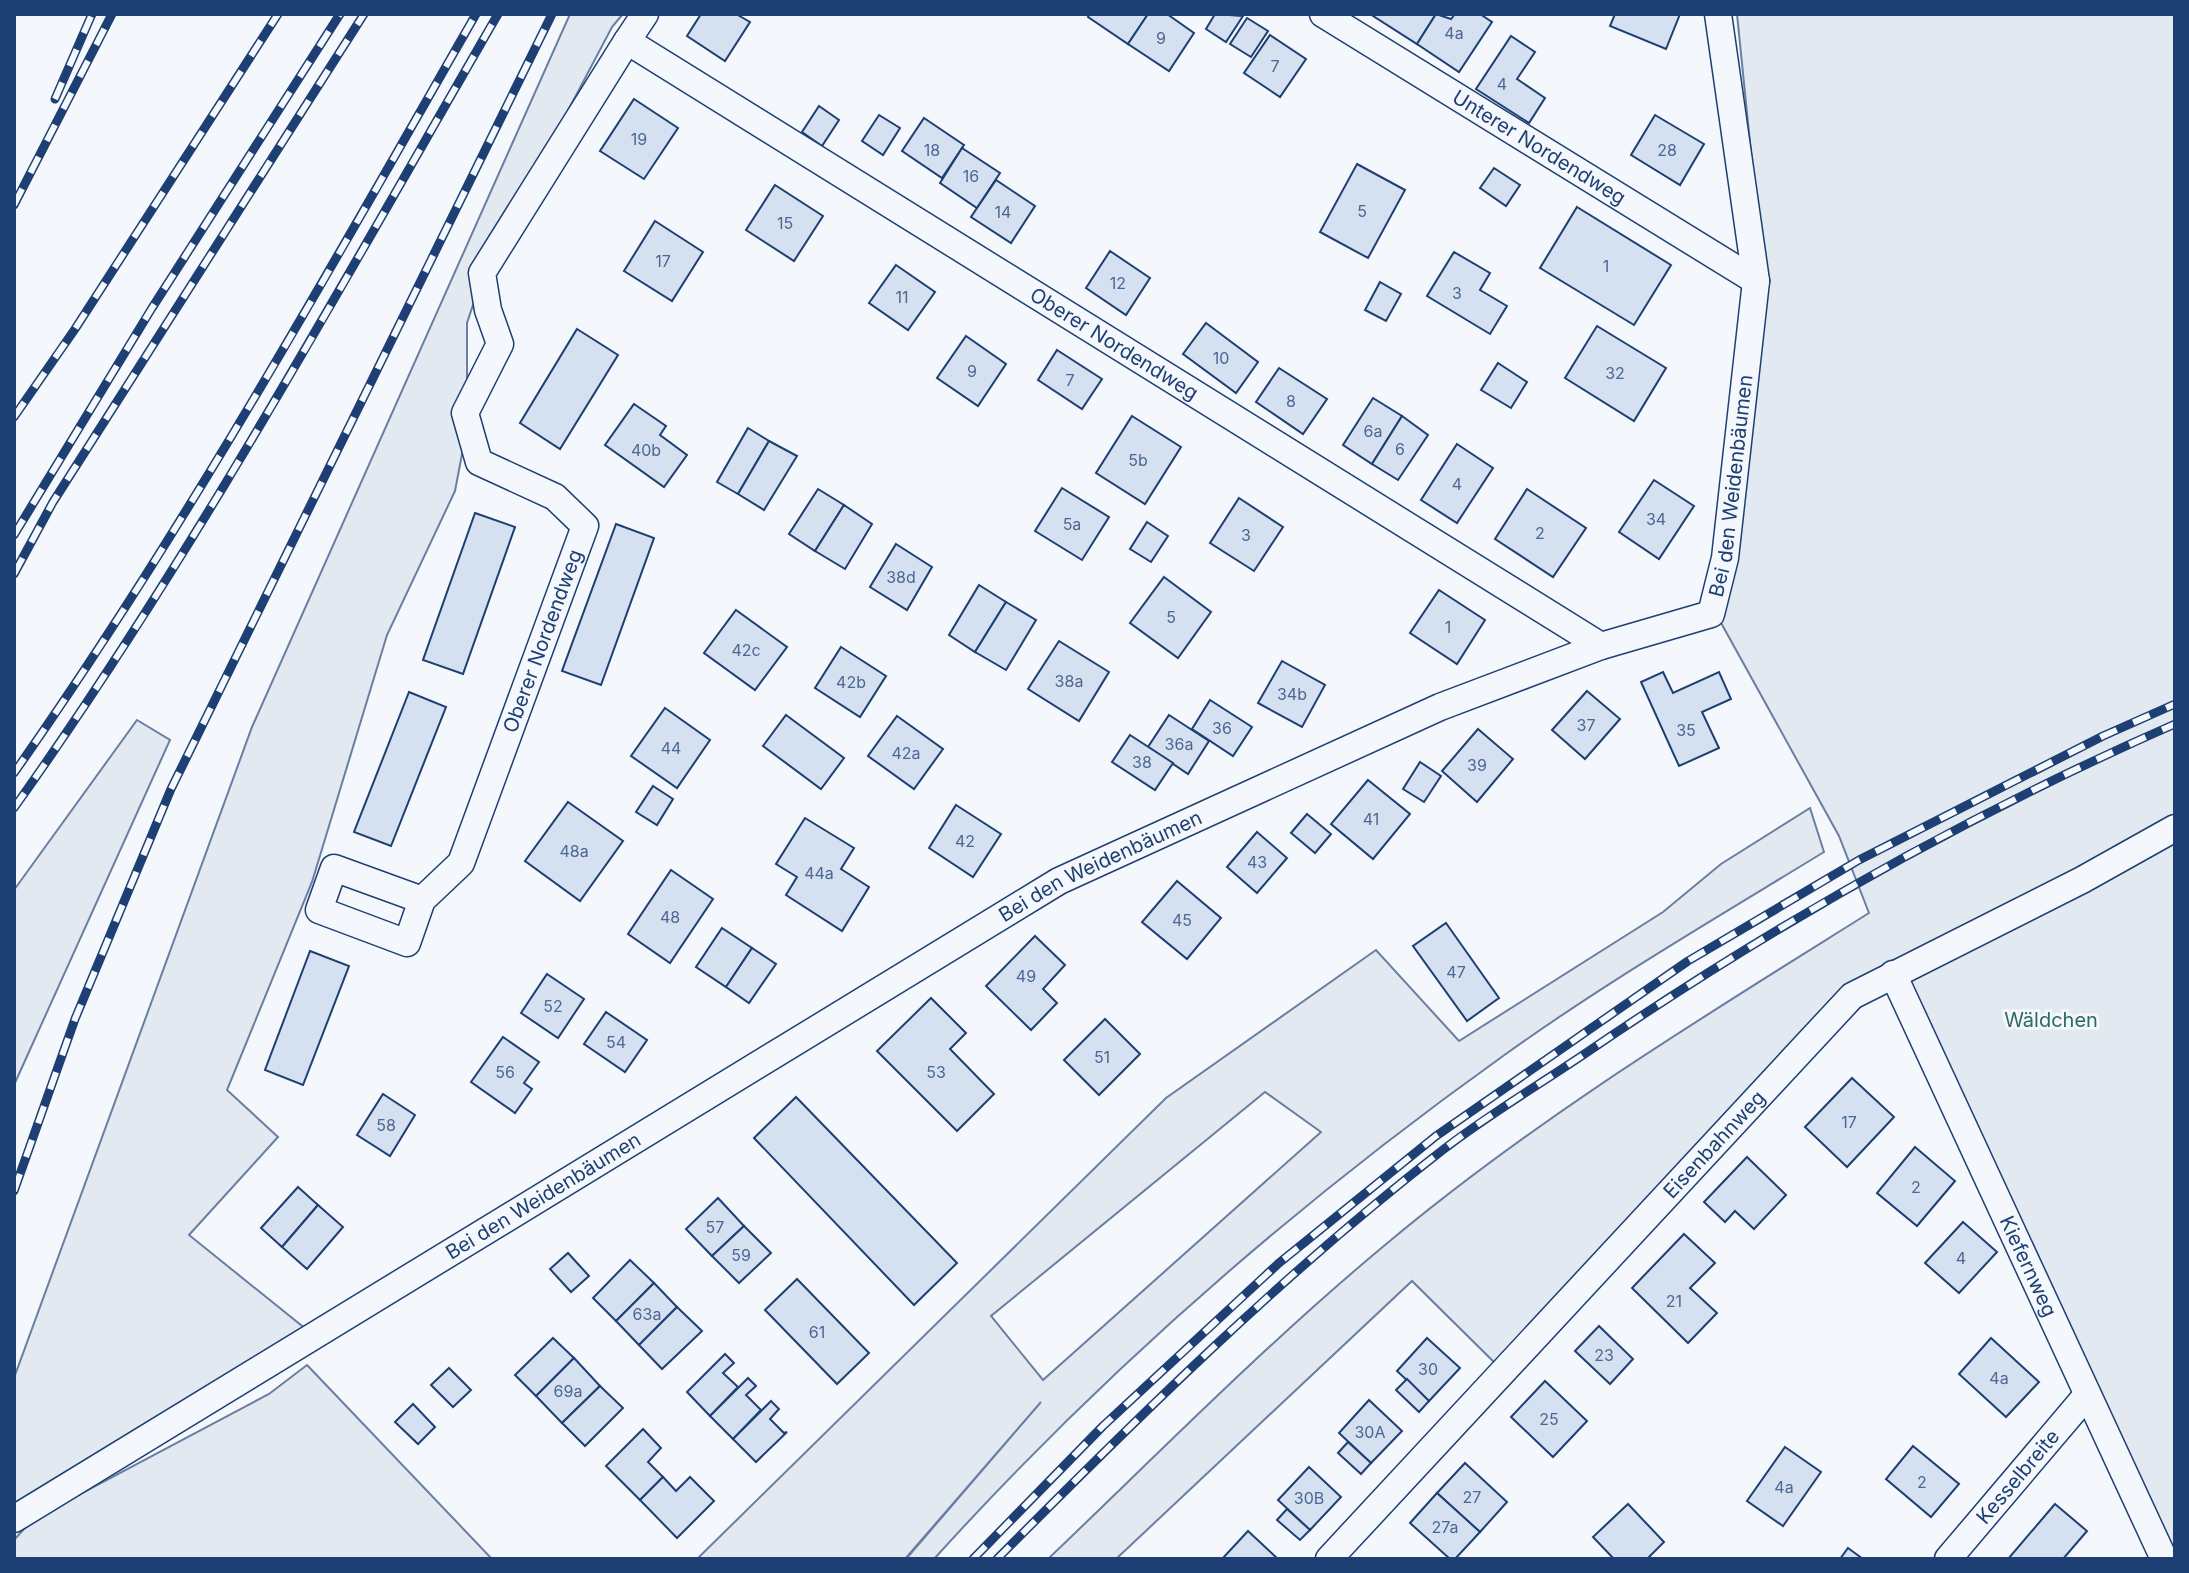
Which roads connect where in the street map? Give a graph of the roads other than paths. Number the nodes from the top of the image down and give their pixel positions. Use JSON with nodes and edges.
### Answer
{"nodes":[{"id":1,"x":645,"y":14,"type":"edge"},
{"id":2,"x":1323,"y":14,"type":"edge"},
{"id":3,"x":1718,"y":14,"type":"edge"},
{"id":4,"x":627,"y":41,"type":"junction"},
{"id":5,"x":1756,"y":281,"type":"junction"},
{"id":6,"x":1601,"y":646,"type":"junction"},
{"id":7,"x":2175,"y":828,"type":"edge"},
{"id":8,"x":422,"y":900,"type":"dead end"},
{"id":9,"x":1893,"y":974,"type":"junction"},
{"id":10,"x":2087,"y":1395,"type":"junction"},
{"id":11,"x":14,"y":1519,"type":"edge"},
{"id":12,"x":1329,"y":1559,"type":"edge"},
{"id":13,"x":1948,"y":1559,"type":"edge"},
{"id":14,"x":2164,"y":1559,"type":"edge"}],
"edges":[{"from":1,"to":4,"type":"street","name":"Oberer Nordendweg"},
{"from":2,"to":5,"type":"street","name":"Unterer Nordendweg"},
{"from":3,"to":5,"type":"street","name":"Bei den Weidenbäumen"},
{"from":4,"to":6,"type":"street","name":"Oberer Nordendweg"},
{"from":4,"to":8,"type":"street","name":"Oberer Nordendweg"},
{"from":5,"to":6,"type":"street","name":"Bei den Weidenbäumen"},
{"from":6,"to":11,"type":"street","name":"Bei den Weidenbäumen"},
{"from":7,"to":9,"type":"street","name":"Eisenbahnweg"},
{"from":9,"to":10,"type":"street","name":"Kiefernweg"},
{"from":9,"to":12,"type":"street","name":"Eisenbahnweg"},
{"from":10,"to":13,"type":"street","name":"Kesselbreite"},
{"from":10,"to":14,"type":"street","name":"Kiefernweg"}]}
